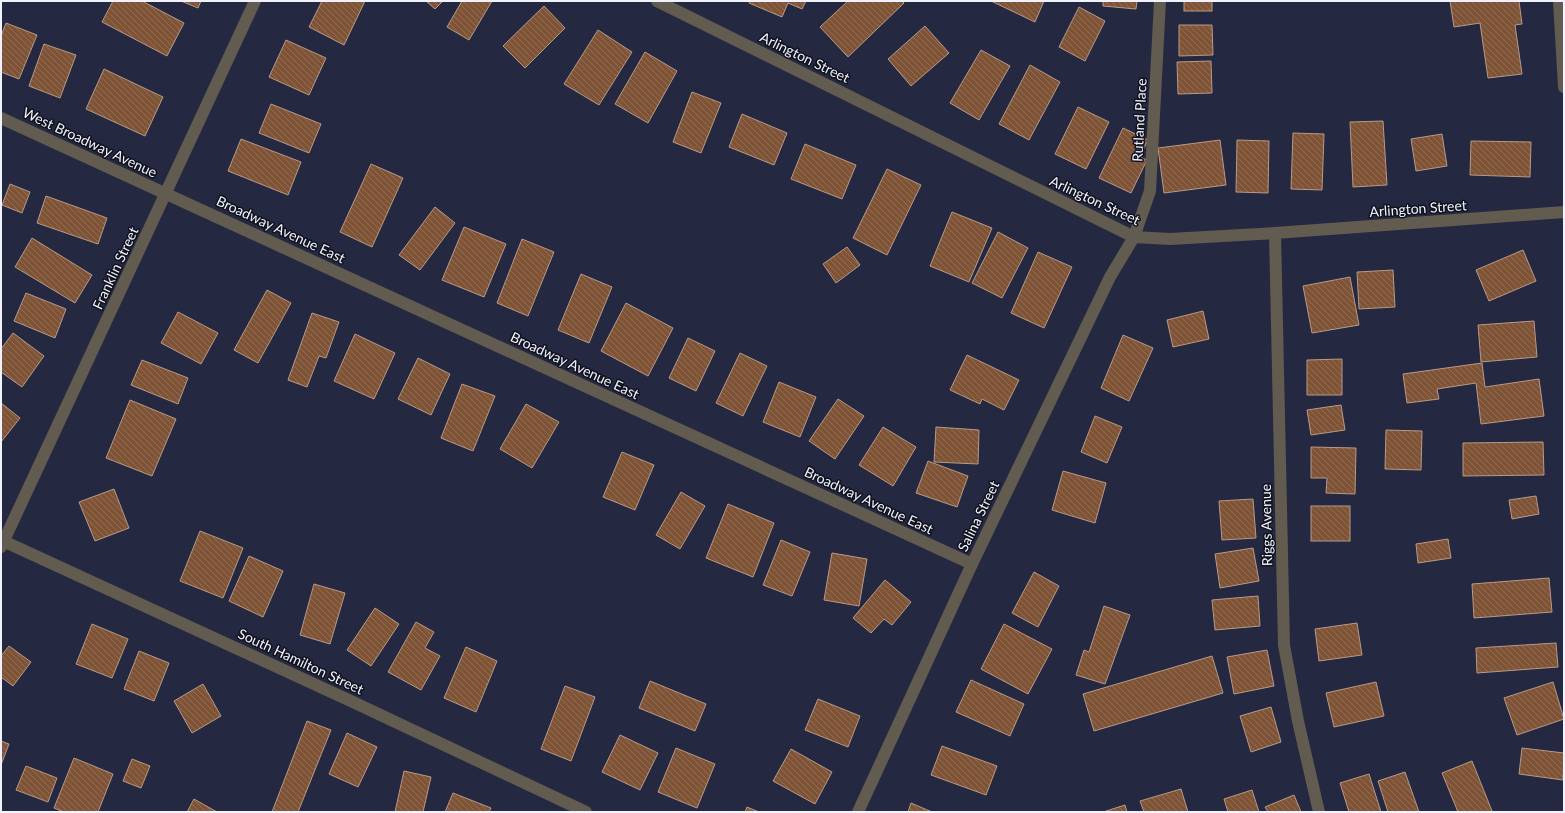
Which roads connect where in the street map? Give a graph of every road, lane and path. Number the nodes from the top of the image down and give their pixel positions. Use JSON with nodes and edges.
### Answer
{"nodes":[{"id":1,"x":255,"y":1,"type":"edge"},
{"id":2,"x":657,"y":1,"type":"edge"},
{"id":3,"x":1160,"y":1,"type":"edge"},
{"id":4,"x":1559,"y":1,"type":"edge"},
{"id":5,"x":1564,"y":87,"type":"edge"},
{"id":6,"x":1,"y":118,"type":"edge"},
{"id":7,"x":166,"y":193,"type":"junction"},
{"id":8,"x":1564,"y":212,"type":"edge"},
{"id":9,"x":1275,"y":234,"type":"junction"},
{"id":10,"x":1134,"y":237,"type":"junction"},
{"id":11,"x":2,"y":543,"type":"edge"},
{"id":12,"x":972,"y":564,"type":"junction"},
{"id":13,"x":586,"y":812,"type":"edge"},
{"id":14,"x":858,"y":812,"type":"edge"},
{"id":15,"x":1319,"y":812,"type":"edge"}],
"edges":[{"from":1,"to":7,"type":"street","name":"Franklin Street"},
{"from":2,"to":10,"type":"street","name":"Arlington Street"},
{"from":3,"to":10,"type":"street","name":"Rutland Place"},
{"from":4,"to":5,"type":"street"},
{"from":6,"to":7,"type":"street","name":"West Broadway Avenue"},
{"from":7,"to":11,"type":"street","name":"Franklin Street"},
{"from":7,"to":12,"type":"street","name":"Broadway Avenue East"},
{"from":8,"to":9,"type":"street","name":"Arlington Street"},
{"from":9,"to":10,"type":"street","name":"Arlington Street"},
{"from":9,"to":15,"type":"street","name":"Riggs Avenue"},
{"from":10,"to":12,"type":"street","name":"Salina Street"},
{"from":11,"to":13,"type":"street","name":"South Hamilton Street"},
{"from":12,"to":14,"type":"street","name":"Salina Street"}]}
